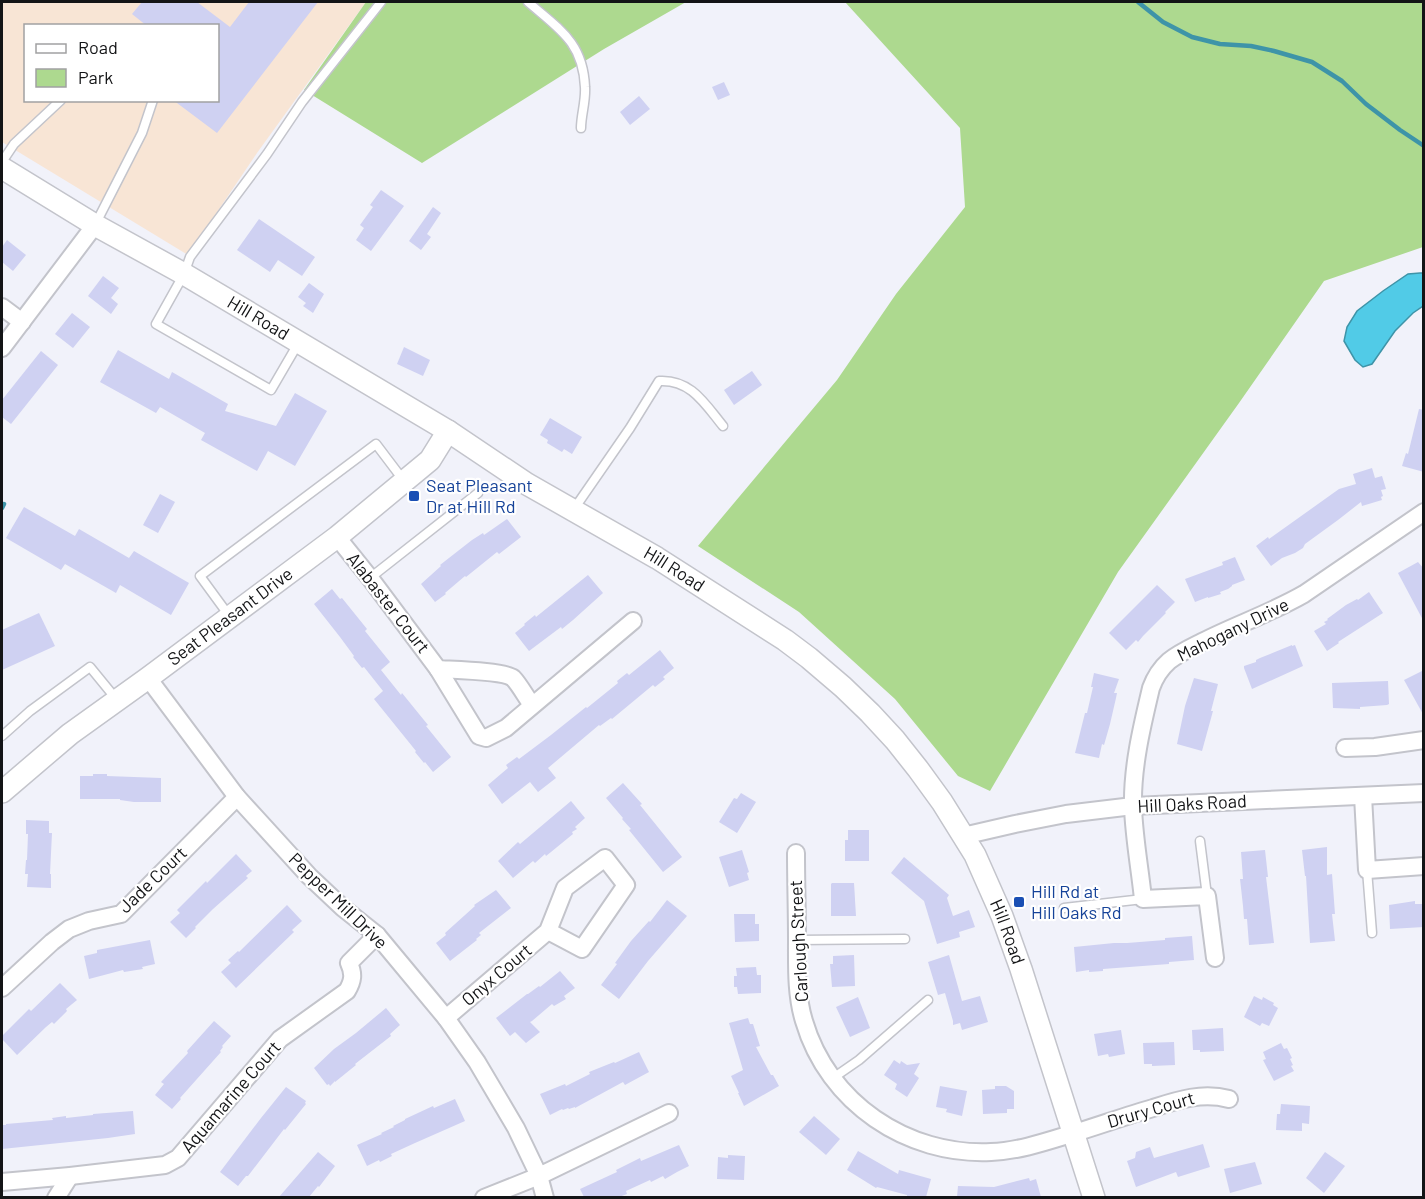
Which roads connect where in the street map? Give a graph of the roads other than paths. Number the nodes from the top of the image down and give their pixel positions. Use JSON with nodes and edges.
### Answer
{"nodes":[{"id":1,"x":381,"y":2,"type":"edge"},
{"id":2,"x":528,"y":2,"type":"edge"},
{"id":3,"x":60,"y":102,"type":"edge"},
{"id":4,"x":152,"y":102,"type":"edge"},
{"id":5,"x":581,"y":128,"type":"dead end"},
{"id":6,"x":2,"y":162,"type":"edge"},
{"id":7,"x":2,"y":168,"type":"edge"},
{"id":8,"x":95,"y":225,"type":"junction"},
{"id":9,"x":184,"y":274,"type":"junction"},
{"id":10,"x":2,"y":307,"type":"edge"},
{"id":11,"x":22,"y":322,"type":"junction"},
{"id":12,"x":299,"y":342,"type":"junction"},
{"id":13,"x":2,"y":348,"type":"edge"},
{"id":14,"x":723,"y":426,"type":"dead end"},
{"id":15,"x":448,"y":431,"type":"junction"},
{"id":16,"x":404,"y":482,"type":"junction"},
{"id":17,"x":478,"y":493,"type":"dead end"},
{"id":18,"x":574,"y":510,"type":"junction"},
{"id":19,"x":1424,"y":512,"type":"edge"},
{"id":20,"x":337,"y":537,"type":"junction"},
{"id":21,"x":370,"y":578,"type":"junction"},
{"id":22,"x":230,"y":617,"type":"junction"},
{"id":23,"x":633,"y":621,"type":"dead end"},
{"id":24,"x":438,"y":669,"type":"junction"},
{"id":25,"x":148,"y":678,"type":"junction"},
{"id":26,"x":117,"y":700,"type":"junction"},
{"id":27,"x":532,"y":705,"type":"junction"},
{"id":28,"x":2,"y":736,"type":"edge"},
{"id":29,"x":1424,"y":740,"type":"edge"},
{"id":30,"x":1345,"y":748,"type":"dead end"},
{"id":31,"x":2,"y":792,"type":"edge"},
{"id":32,"x":1424,"y":793,"type":"edge"},
{"id":33,"x":1364,"y":796,"type":"junction"},
{"id":34,"x":237,"y":797,"type":"junction"},
{"id":35,"x":1133,"y":806,"type":"junction"},
{"id":36,"x":963,"y":836,"type":"junction"},
{"id":37,"x":1200,"y":841,"type":"dead end"},
{"id":38,"x":796,"y":854,"type":"dead end"},
{"id":39,"x":1424,"y":866,"type":"edge"},
{"id":40,"x":1367,"y":870,"type":"junction"},
{"id":41,"x":1207,"y":896,"type":"junction"},
{"id":42,"x":1143,"y":900,"type":"junction"},
{"id":43,"x":1064,"y":908,"type":"dead end"},
{"id":44,"x":548,"y":931,"type":"junction"},
{"id":45,"x":1372,"y":933,"type":"dead end"},
{"id":46,"x":377,"y":935,"type":"junction"},
{"id":47,"x":905,"y":939,"type":"dead end"},
{"id":48,"x":797,"y":940,"type":"junction"},
{"id":49,"x":1215,"y":958,"type":"dead end"},
{"id":50,"x":2,"y":988,"type":"edge"},
{"id":51,"x":928,"y":1000,"type":"dead end"},
{"id":52,"x":446,"y":1018,"type":"junction"},
{"id":53,"x":833,"y":1078,"type":"junction"},
{"id":54,"x":1229,"y":1099,"type":"dead end"},
{"id":55,"x":669,"y":1113,"type":"dead end"},
{"id":56,"x":1074,"y":1133,"type":"junction"},
{"id":57,"x":70,"y":1176,"type":"junction"},
{"id":58,"x":539,"y":1176,"type":"junction"},
{"id":59,"x":2,"y":1182,"type":"edge"},
{"id":60,"x":56,"y":1197,"type":"edge"},
{"id":61,"x":484,"y":1197,"type":"edge"},
{"id":62,"x":546,"y":1197,"type":"edge"},
{"id":63,"x":1094,"y":1197,"type":"edge"}],
"edges":[{"from":1,"to":9,"type":"lane"},
{"from":2,"to":5,"type":"lane"},
{"from":3,"to":6,"type":"lane"},
{"from":4,"to":8,"type":"lane"},
{"from":7,"to":8,"type":"street","name":"Hill Road"},
{"from":8,"to":9,"type":"street","name":"Hill Road"},
{"from":8,"to":11,"type":"street"},
{"from":9,"to":12,"type":"street","name":"Hill Road"},
{"from":9,"to":12,"type":"lane"},
{"from":10,"to":11,"type":"street"},
{"from":11,"to":13,"type":"street"},
{"from":12,"to":15,"type":"street","name":"Hill Road"},
{"from":14,"to":18,"type":"lane"},
{"from":15,"to":16,"type":"street","name":"Seat Pleasant Drive"},
{"from":15,"to":18,"type":"street","name":"Hill Road"},
{"from":16,"to":20,"type":"street","name":"Seat Pleasant Drive"},
{"from":16,"to":22,"type":"lane"},
{"from":17,"to":21,"type":"lane"},
{"from":18,"to":36,"type":"street","name":"Hill Road"},
{"from":19,"to":35,"type":"street","name":"Mahogany Drive"},
{"from":20,"to":21,"type":"street","name":"Alabaster Court"},
{"from":20,"to":22,"type":"street","name":"Seat Pleasant Drive"},
{"from":21,"to":24,"type":"street","name":"Alabaster Court"},
{"from":22,"to":25,"type":"street","name":"Seat Pleasant Drive"},
{"from":23,"to":27,"type":"street","name":"Alabaster Court"},
{"from":24,"to":27,"type":"street","name":"Alabaster Court"},
{"from":24,"to":27,"type":"street","name":"Alabaster Court"},
{"from":25,"to":26,"type":"street","name":"Seat Pleasant Drive"},
{"from":25,"to":34,"type":"street","name":"Pepper Mill Drive"},
{"from":26,"to":28,"type":"lane"},
{"from":26,"to":31,"type":"street","name":"Seat Pleasant Drive"},
{"from":29,"to":30,"type":"street"},
{"from":32,"to":33,"type":"street","name":"Hill Oaks Road"},
{"from":33,"to":35,"type":"street","name":"Hill Oaks Road"},
{"from":33,"to":40,"type":"street"},
{"from":34,"to":46,"type":"street","name":"Pepper Mill Drive"},
{"from":34,"to":50,"type":"street","name":"Jade Court"},
{"from":35,"to":36,"type":"street","name":"Hill Oaks Road"},
{"from":35,"to":42,"type":"street","name":"Mahogany Drive"},
{"from":36,"to":56,"type":"street","name":"Hill Road"},
{"from":37,"to":41,"type":"lane"},
{"from":38,"to":48,"type":"street","name":"Carlough Street"},
{"from":39,"to":40,"type":"street"},
{"from":40,"to":45,"type":"lane"},
{"from":41,"to":42,"type":"street"},
{"from":41,"to":49,"type":"street"},
{"from":42,"to":43,"type":"lane"},
{"from":44,"to":44,"type":"street","name":"Onyx Court"},
{"from":44,"to":52,"type":"street","name":"Onyx Court"},
{"from":46,"to":52,"type":"street","name":"Pepper Mill Drive"},
{"from":46,"to":57,"type":"street","name":"Aquamarine Court"},
{"from":47,"to":48,"type":"lane"},
{"from":48,"to":53,"type":"street","name":"Carlough Street"},
{"from":51,"to":53,"type":"lane"},
{"from":52,"to":58,"type":"street","name":"Pepper Mill Drive"},
{"from":53,"to":56,"type":"street","name":"Carlough Street"},
{"from":54,"to":56,"type":"street","name":"Drury Court"},
{"from":55,"to":58,"type":"street"},
{"from":56,"to":63,"type":"street","name":"Hill Road"},
{"from":57,"to":59,"type":"street","name":"Aquamarine Court"},
{"from":57,"to":60,"type":"street"},
{"from":58,"to":61,"type":"street"},
{"from":58,"to":62,"type":"street","name":"Pepper Mill Drive"}]}
